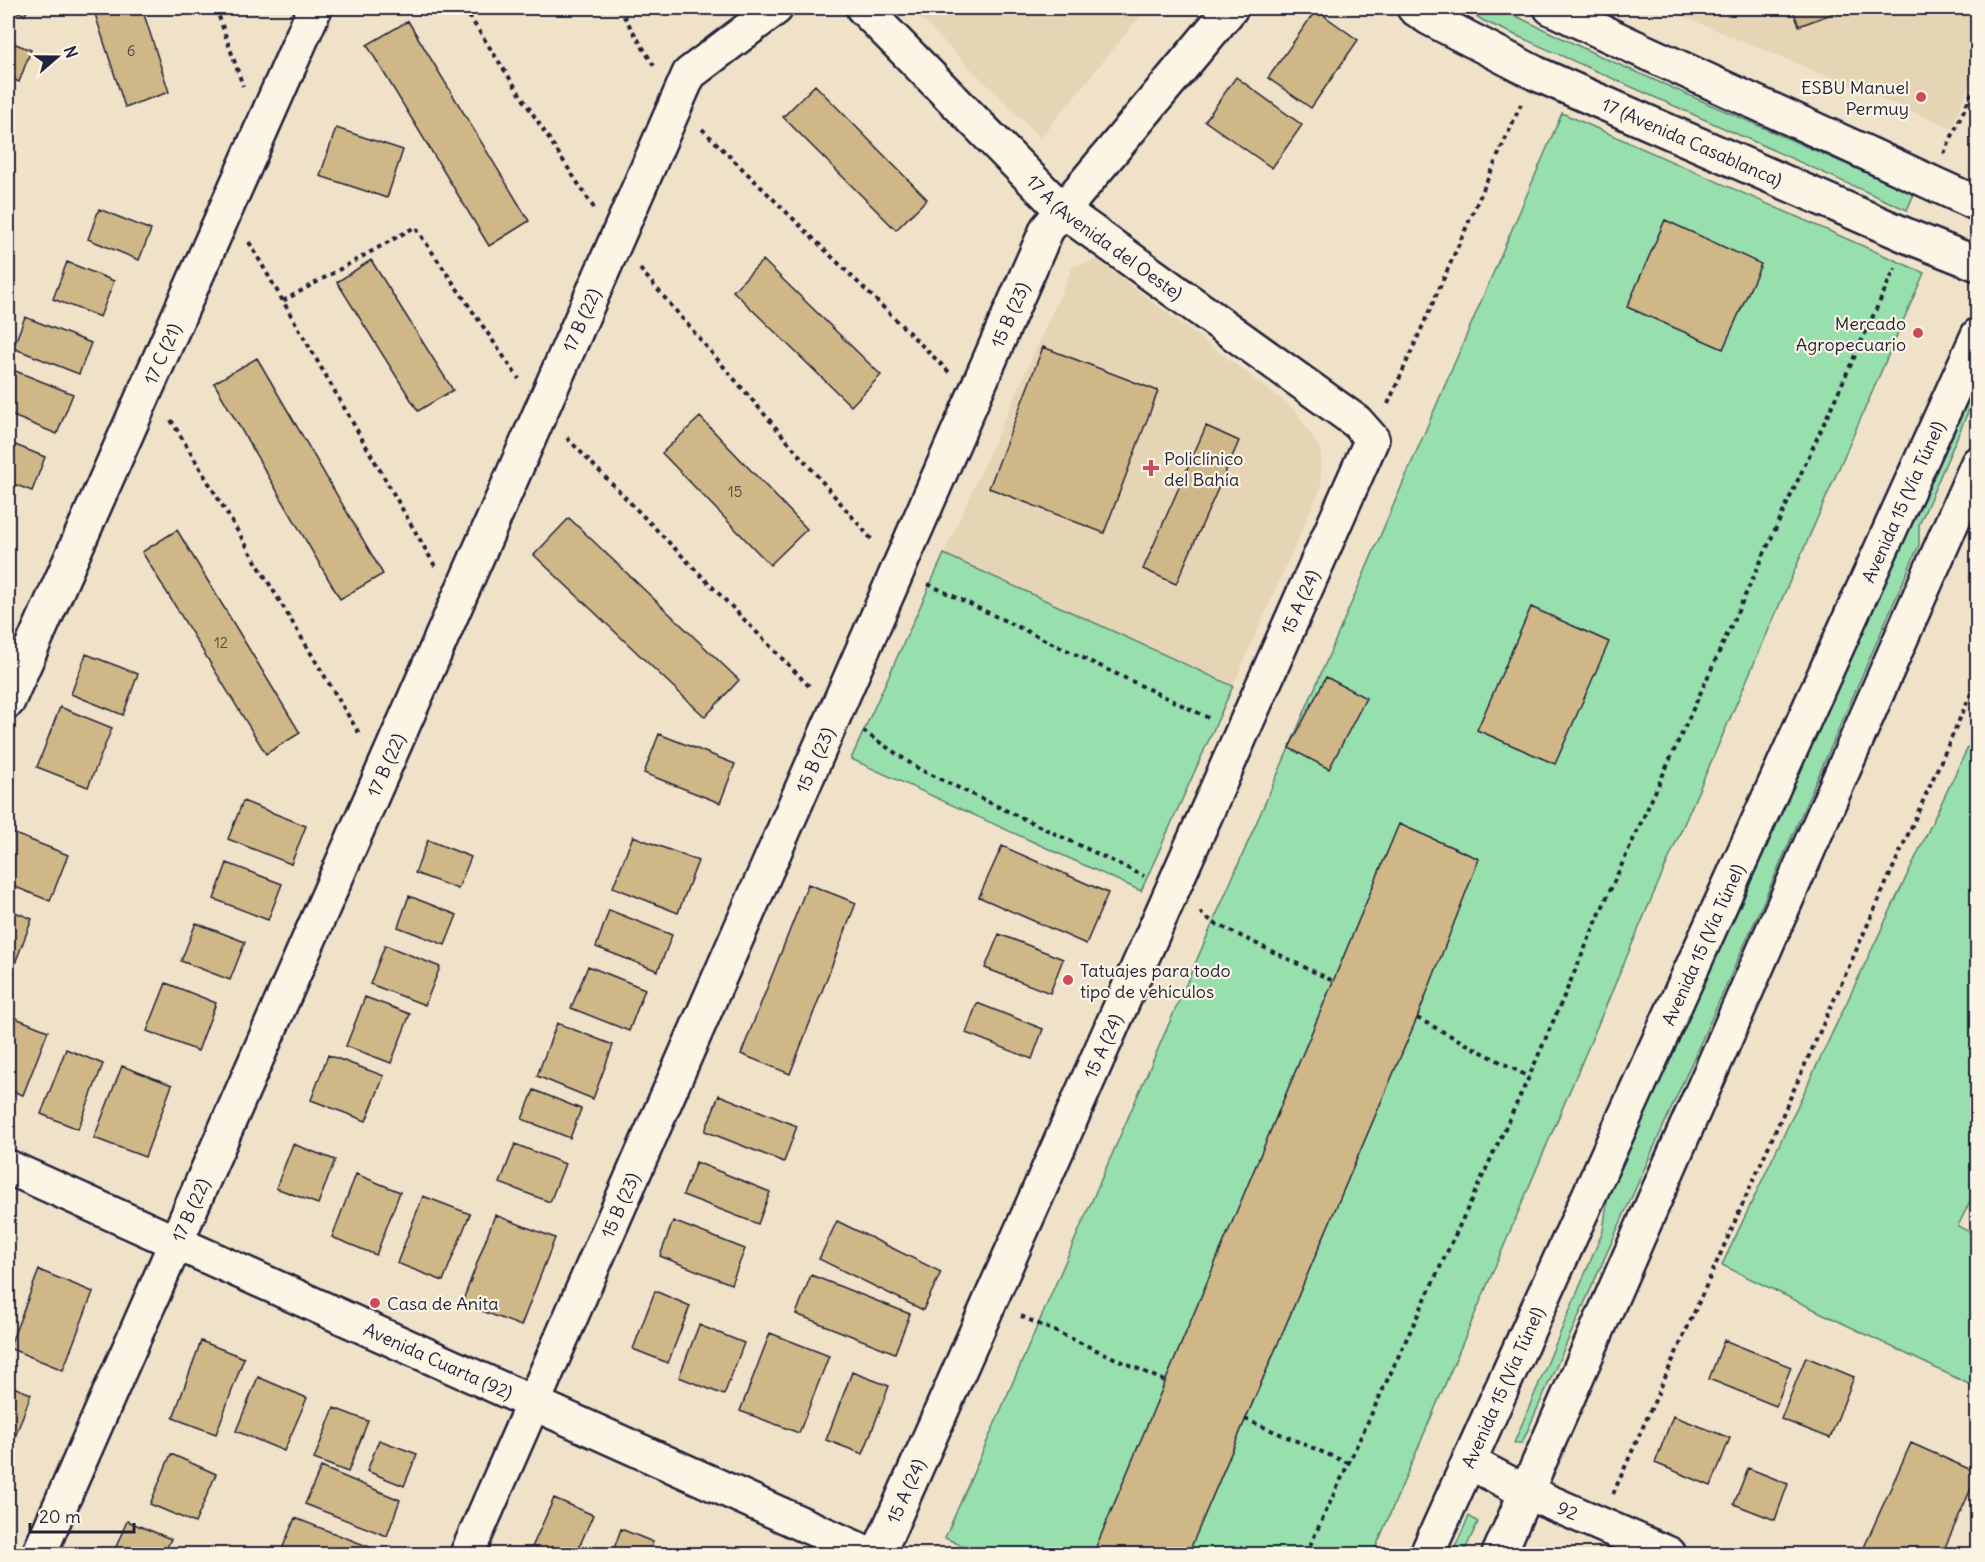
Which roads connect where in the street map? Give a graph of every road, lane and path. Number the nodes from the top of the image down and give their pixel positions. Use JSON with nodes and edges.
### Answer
{"nodes":[{"id":1,"x":216,"y":8,"type":"edge"},
{"id":2,"x":315,"y":8,"type":"edge"},
{"id":3,"x":464,"y":8,"type":"edge"},
{"id":4,"x":619,"y":8,"type":"edge"},
{"id":5,"x":776,"y":8,"type":"edge"},
{"id":6,"x":863,"y":8,"type":"edge"},
{"id":7,"x":1231,"y":8,"type":"edge"},
{"id":8,"x":1414,"y":8,"type":"edge"},
{"id":9,"x":1551,"y":8,"type":"edge"},
{"id":10,"x":1535,"y":73,"type":"junction"},
{"id":11,"x":1977,"y":79,"type":"edge"},
{"id":12,"x":676,"y":103,"type":"junction"},
{"id":13,"x":259,"y":134,"type":"junction"},
{"id":14,"x":1932,"y":182,"type":"junction"},
{"id":15,"x":1977,"y":204,"type":"edge"},
{"id":16,"x":228,"y":205,"type":"junction"},
{"id":17,"x":1062,"y":210,"type":"junction"},
{"id":18,"x":1910,"y":237,"type":"junction"},
{"id":19,"x":616,"y":241,"type":"junction"},
{"id":20,"x":1977,"y":264,"type":"edge"},
{"id":21,"x":283,"y":301,"type":"junction"},
{"id":22,"x":1977,"y":335,"type":"edge"},
{"id":23,"x":148,"y":384,"type":"junction"},
{"id":24,"x":973,"y":397,"type":"junction"},
{"id":25,"x":541,"y":411,"type":"junction"},
{"id":26,"x":1372,"y":440,"type":"junction"},
{"id":27,"x":1977,"y":464,"type":"edge"},
{"id":28,"x":898,"y":570,"type":"junction"},
{"id":29,"x":457,"y":603,"type":"junction"},
{"id":30,"x":1977,"y":678,"type":"edge"},
{"id":31,"x":8,"y":701,"type":"edge"},
{"id":32,"x":835,"y":713,"type":"junction"},
{"id":33,"x":1242,"y":733,"type":"junction"},
{"id":34,"x":383,"y":772,"type":"junction"},
{"id":35,"x":1173,"y":889,"type":"junction"},
{"id":36,"x":1333,"y":981,"type":"dead end"},
{"id":37,"x":1417,"y":1018,"type":"dead end"},
{"id":38,"x":1528,"y":1077,"type":"junction"},
{"id":39,"x":8,"y":1167,"type":"edge"},
{"id":40,"x":176,"y":1243,"type":"junction"},
{"id":41,"x":990,"y":1302,"type":"junction"},
{"id":42,"x":1165,"y":1381,"type":"dead end"},
{"id":43,"x":533,"y":1404,"type":"junction"},
{"id":44,"x":1245,"y":1419,"type":"dead end"},
{"id":45,"x":1469,"y":1462,"type":"junction"},
{"id":46,"x":1348,"y":1463,"type":"junction"},
{"id":47,"x":1526,"y":1492,"type":"junction"},
{"id":48,"x":1599,"y":1524,"type":"junction"},
{"id":49,"x":39,"y":1554,"type":"edge"},
{"id":50,"x":467,"y":1554,"type":"edge"},
{"id":51,"x":869,"y":1554,"type":"edge"},
{"id":52,"x":878,"y":1554,"type":"edge"},
{"id":53,"x":1306,"y":1554,"type":"edge"},
{"id":54,"x":1427,"y":1554,"type":"edge"},
{"id":55,"x":1499,"y":1554,"type":"edge"},
{"id":56,"x":1669,"y":1554,"type":"edge"}],
"edges":[{"from":1,"to":13,"type":"path"},
{"from":2,"to":13,"type":"street","name":"17 C (21)"},
{"from":3,"to":19,"type":"path"},
{"from":4,"to":12,"type":"path"},
{"from":5,"to":12,"type":"street","name":"17 B (22)"},
{"from":6,"to":17,"type":"street","name":"17 A (Avenida del Oeste)"},
{"from":7,"to":17,"type":"street","name":"15 B (23)"},
{"from":8,"to":10,"type":"street","name":"17 (Avenida Casablanca)"},
{"from":9,"to":14,"type":"street"},
{"from":10,"to":18,"type":"street","name":"17 (Avenida Casablanca)"},
{"from":10,"to":26,"type":"path"},
{"from":11,"to":14,"type":"path"},
{"from":12,"to":19,"type":"street","name":"17 B (22)"},
{"from":12,"to":24,"type":"path"},
{"from":13,"to":16,"type":"street","name":"17 C (21)"},
{"from":14,"to":15,"type":"street"},
{"from":16,"to":21,"type":"path"},
{"from":16,"to":23,"type":"street","name":"17 C (21)"},
{"from":17,"to":24,"type":"street","name":"15 B (23)"},
{"from":17,"to":26,"type":"street","name":"17 A (Avenida del Oeste)"},
{"from":18,"to":20,"type":"street","name":"17 (Avenida Casablanca)"},
{"from":18,"to":38,"type":"path"},
{"from":19,"to":25,"type":"street","name":"17 B (22)"},
{"from":19,"to":28,"type":"path"},
{"from":21,"to":25,"type":"path"},
{"from":21,"to":29,"type":"path"},
{"from":22,"to":45,"type":"street","name":"Avenida 15 (Vía Túnel)"},
{"from":23,"to":31,"type":"street","name":"17 C (21)"},
{"from":23,"to":34,"type":"path"},
{"from":24,"to":28,"type":"street","name":"15 B (23)"},
{"from":25,"to":29,"type":"street","name":"17 B (22)"},
{"from":25,"to":32,"type":"path"},
{"from":26,"to":33,"type":"street","name":"15 A (24)"},
{"from":27,"to":47,"type":"street"},
{"from":28,"to":32,"type":"street","name":"15 B (23)"},
{"from":28,"to":33,"type":"path"},
{"from":29,"to":34,"type":"street","name":"17 B (22)"},
{"from":30,"to":48,"type":"path"},
{"from":32,"to":35,"type":"path"},
{"from":32,"to":43,"type":"street","name":"15 B (23)"},
{"from":33,"to":35,"type":"street","name":"15 A (24)"},
{"from":34,"to":40,"type":"street","name":"17 B (22)"},
{"from":35,"to":36,"type":"path"},
{"from":35,"to":41,"type":"street","name":"15 A (24)"},
{"from":37,"to":38,"type":"path"},
{"from":38,"to":46,"type":"path"},
{"from":39,"to":40,"type":"street","name":"Avenida Cuarta (92)"},
{"from":40,"to":43,"type":"street","name":"Avenida Cuarta (92)"},
{"from":40,"to":49,"type":"street","name":"17 B (22)"},
{"from":41,"to":42,"type":"path"},
{"from":41,"to":52,"type":"street","name":"15 A (24)"},
{"from":43,"to":50,"type":"street","name":"15 B (23)"},
{"from":43,"to":51,"type":"street","name":"Avenida Cuarta (92)"},
{"from":44,"to":46,"type":"path"},
{"from":45,"to":47,"type":"street","name":"92"},
{"from":45,"to":54,"type":"street","name":"Avenida 15 (Vía Túnel)"},
{"from":46,"to":53,"type":"path"},
{"from":47,"to":48,"type":"street","name":"92"},
{"from":47,"to":55,"type":"street"},
{"from":48,"to":56,"type":"street","name":"92"}]}
